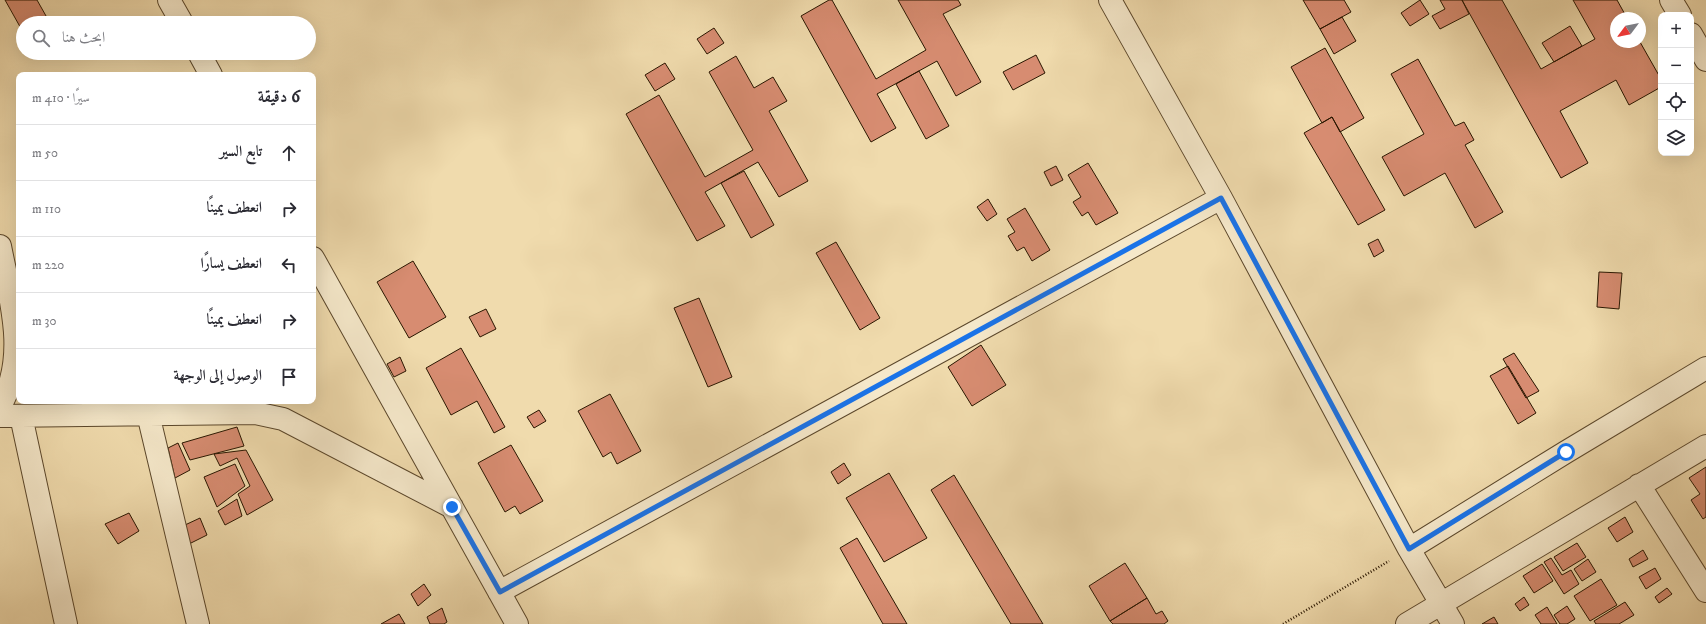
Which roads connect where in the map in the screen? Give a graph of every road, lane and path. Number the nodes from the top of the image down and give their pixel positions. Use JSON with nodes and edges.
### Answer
{"nodes":[{"id":1,"x":169,"y":0,"type":"edge"},
{"id":2,"x":1110,"y":0,"type":"edge"},
{"id":3,"x":1671,"y":0,"type":"edge"},
{"id":4,"x":1678,"y":12,"type":"edge"},
{"id":5,"x":178,"y":16,"type":"edge"},
{"id":6,"x":1694,"y":39,"type":"edge"},
{"id":7,"x":203,"y":60,"type":"edge"},
{"id":8,"x":1706,"y":60,"type":"edge"},
{"id":9,"x":209,"y":72,"type":"edge"},
{"id":10,"x":1221,"y":198,"type":"junction"},
{"id":11,"x":0,"y":246,"type":"edge"},
{"id":12,"x":316,"y":263,"type":"edge"},
{"id":13,"x":1706,"y":368,"type":"edge"},
{"id":14,"x":0,"y":406,"type":"edge"},
{"id":15,"x":148,"y":414,"type":"junction"},
{"id":16,"x":10,"y":416,"type":"edge"},
{"id":17,"x":1706,"y":446,"type":"edge"},
{"id":18,"x":1639,"y":485,"type":"junction"},
{"id":19,"x":452,"y":507,"type":"junction"},
{"id":20,"x":1409,"y":549,"type":"junction"},
{"id":21,"x":1706,"y":591,"type":"edge"},
{"id":22,"x":500,"y":592,"type":"junction"},
{"id":23,"x":1440,"y":603,"type":"junction"},
{"id":24,"x":66,"y":624,"type":"edge"},
{"id":25,"x":198,"y":624,"type":"edge"},
{"id":26,"x":517,"y":624,"type":"edge"},
{"id":27,"x":1283,"y":624,"type":"edge"},
{"id":28,"x":1407,"y":624,"type":"edge"},
{"id":29,"x":1453,"y":624,"type":"edge"}],
"edges":[{"from":1,"to":5,"type":"street"},
{"from":2,"to":10,"type":"street"},
{"from":3,"to":4,"type":"street"},
{"from":6,"to":8,"type":"street"},
{"from":7,"to":9,"type":"street"},
{"from":10,"to":20,"type":"street"},
{"from":10,"to":22,"type":"street"},
{"from":11,"to":14,"type":"street"},
{"from":12,"to":19,"type":"street"},
{"from":13,"to":20,"type":"street"},
{"from":15,"to":16,"type":"street"},
{"from":15,"to":19,"type":"street"},
{"from":15,"to":25,"type":"street"},
{"from":16,"to":24,"type":"street"},
{"from":17,"to":18,"type":"street"},
{"from":18,"to":21,"type":"street"},
{"from":18,"to":23,"type":"street"},
{"from":19,"to":22,"type":"street"},
{"from":20,"to":23,"type":"street"},
{"from":20,"to":27,"type":"path"},
{"from":22,"to":26,"type":"street"},
{"from":23,"to":28,"type":"street"},
{"from":23,"to":29,"type":"street"}]}
